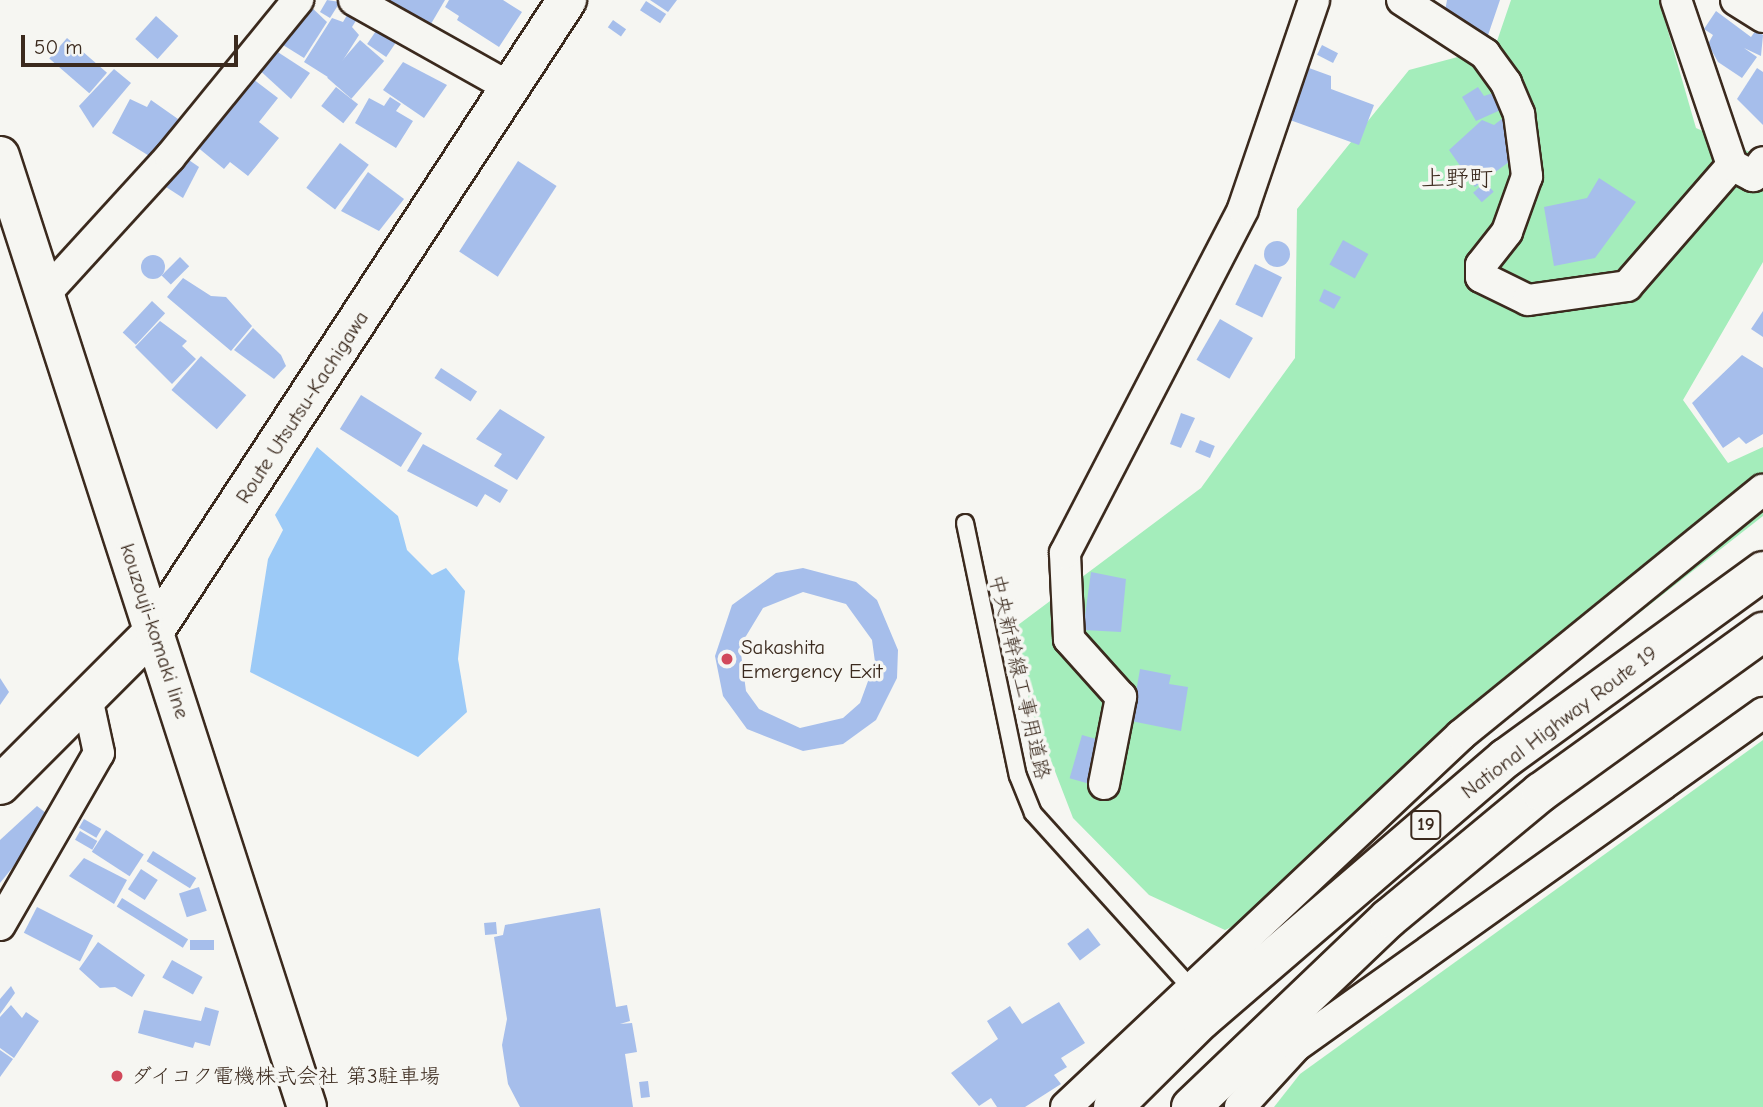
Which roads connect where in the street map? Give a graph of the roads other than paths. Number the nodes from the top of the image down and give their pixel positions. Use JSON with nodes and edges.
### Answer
{"nodes":[{"id":1,"x":298,"y":0,"type":"edge"},
{"id":2,"x":354,"y":0,"type":"edge"},
{"id":3,"x":567,"y":0,"type":"edge"},
{"id":4,"x":1314,"y":0,"type":"edge"},
{"id":5,"x":1402,"y":0,"type":"edge"},
{"id":6,"x":1676,"y":0,"type":"edge"},
{"id":7,"x":1736,"y":0,"type":"edge"},
{"id":8,"x":1763,"y":17,"type":"edge"},
{"id":9,"x":511,"y":88,"type":"junction"},
{"id":10,"x":0,"y":156,"type":"edge"},
{"id":11,"x":1763,"y":162,"type":"edge"},
{"id":12,"x":1732,"y":165,"type":"junction"},
{"id":13,"x":44,"y":295,"type":"junction"},
{"id":14,"x":1763,"y":490,"type":"edge"},
{"id":15,"x":964,"y":523,"type":"dead end"},
{"id":16,"x":1763,"y":571,"type":"edge"},
{"id":17,"x":155,"y":630,"type":"junction"},
{"id":18,"x":1763,"y":632,"type":"edge"},
{"id":19,"x":88,"y":702,"type":"junction"},
{"id":20,"x":1763,"y":713,"type":"edge"},
{"id":21,"x":1104,"y":784,"type":"dead end"},
{"id":22,"x":0,"y":785,"type":"edge"},
{"id":23,"x":0,"y":925,"type":"edge"},
{"id":24,"x":1191,"y":988,"type":"junction"},
{"id":25,"x":307,"y":1107,"type":"edge"},
{"id":26,"x":1066,"y":1107,"type":"edge"},
{"id":27,"x":1113,"y":1107,"type":"edge"},
{"id":28,"x":1191,"y":1107,"type":"edge"},
{"id":29,"x":1240,"y":1107,"type":"edge"}],
"edges":[{"from":1,"to":13,"type":"street"},
{"from":2,"to":9,"type":"street"},
{"from":3,"to":9,"type":"main road","name":"Route Utsutsu-Kachigawa"},
{"from":4,"to":21,"type":"street"},
{"from":5,"to":12,"type":"street"},
{"from":6,"to":12,"type":"street"},
{"from":7,"to":8,"type":"street"},
{"from":9,"to":17,"type":"main road","name":"Route Utsutsu-Kachigawa"},
{"from":10,"to":13,"type":"main road","name":"kouzouji-komaki line"},
{"from":11,"to":12,"type":"street"},
{"from":13,"to":17,"type":"main road","name":"kouzouji-komaki line"},
{"from":14,"to":24,"type":"street"},
{"from":15,"to":24,"type":"lane","name":"中央新幹線工事用道路"},
{"from":16,"to":27,"type":"main road","name":"National Highway Route 19","number":"19"},
{"from":17,"to":19,"type":"main road","name":"Route Utsutsu-Kachigawa"},
{"from":17,"to":25,"type":"main road","name":"kouzouji-komaki line"},
{"from":18,"to":28,"type":"main road","number":"19"},
{"from":19,"to":22,"type":"main road","name":"Route Utsutsu-Kachigawa"},
{"from":19,"to":23,"type":"street"},
{"from":20,"to":29,"type":"street"},
{"from":24,"to":26,"type":"street"}]}
